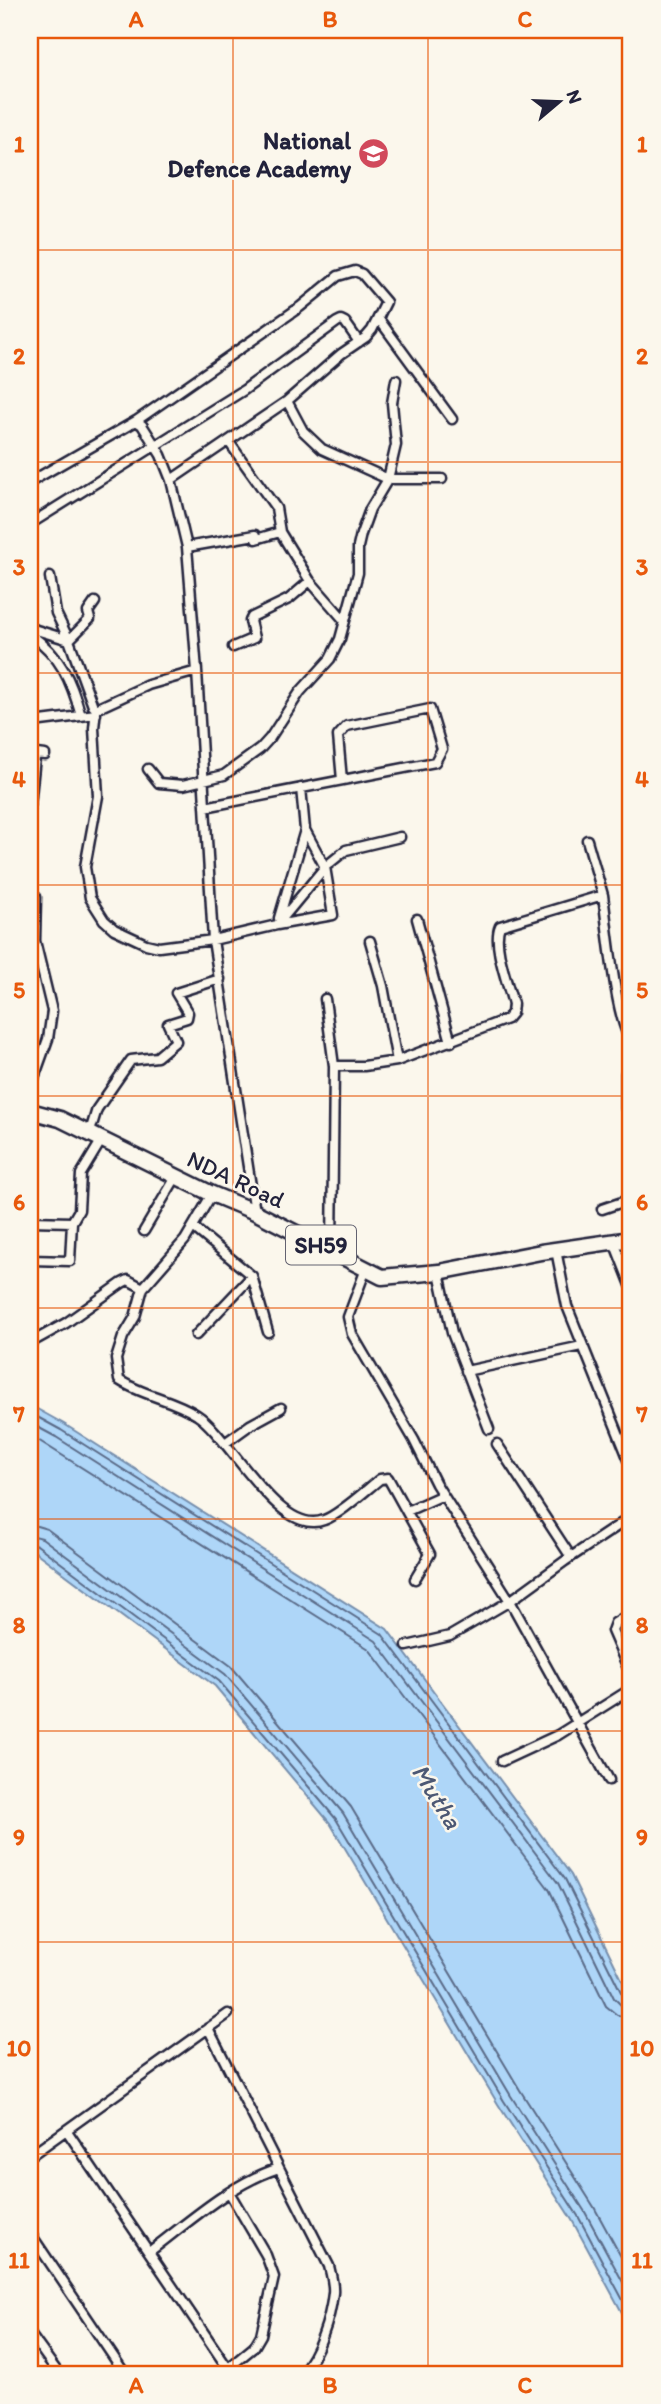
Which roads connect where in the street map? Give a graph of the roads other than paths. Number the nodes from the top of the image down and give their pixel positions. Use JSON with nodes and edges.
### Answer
{"nodes":[{"id":1,"x":378,"y":318,"type":"junction"},
{"id":2,"x":359,"y":342,"type":"junction"},
{"id":3,"x":396,"y":380,"type":"dead end"},
{"id":4,"x":287,"y":401,"type":"junction"},
{"id":5,"x":453,"y":419,"type":"dead end"},
{"id":6,"x":136,"y":421,"type":"junction"},
{"id":7,"x":229,"y":442,"type":"junction"},
{"id":8,"x":155,"y":446,"type":"junction"},
{"id":9,"x":388,"y":479,"type":"junction"},
{"id":10,"x":442,"y":479,"type":"dead end"},
{"id":11,"x":172,"y":480,"type":"junction"},
{"id":12,"x":30,"y":482,"type":"edge"},
{"id":13,"x":30,"y":524,"type":"edge"},
{"id":14,"x":280,"y":533,"type":"junction"},
{"id":15,"x":187,"y":547,"type":"junction"},
{"id":16,"x":50,"y":577,"type":"dead end"},
{"id":17,"x":310,"y":581,"type":"junction"},
{"id":18,"x":95,"y":602,"type":"dead end"},
{"id":19,"x":345,"y":621,"type":"junction"},
{"id":20,"x":30,"y":628,"type":"edge"},
{"id":21,"x":30,"y":634,"type":"edge"},
{"id":22,"x":69,"y":640,"type":"junction"},
{"id":23,"x":233,"y":647,"type":"dead end"},
{"id":24,"x":197,"y":671,"type":"junction"},
{"id":25,"x":96,"y":712,"type":"junction"},
{"id":26,"x":81,"y":716,"type":"junction"},
{"id":27,"x":30,"y":717,"type":"edge"},
{"id":28,"x":45,"y":755,"type":"dead end"},
{"id":29,"x":148,"y":769,"type":"dead end"},
{"id":30,"x":32,"y":773,"type":"edge"},
{"id":31,"x":203,"y":780,"type":"junction"},
{"id":32,"x":342,"y":780,"type":"junction"},
{"id":33,"x":301,"y":788,"type":"junction"},
{"id":34,"x":30,"y":806,"type":"edge"},
{"id":35,"x":205,"y":807,"type":"junction"},
{"id":36,"x":305,"y":830,"type":"junction"},
{"id":37,"x":400,"y":837,"type":"dead end"},
{"id":38,"x":587,"y":840,"type":"dead end"},
{"id":39,"x":325,"y":867,"type":"junction"},
{"id":40,"x":30,"y":893,"type":"edge"},
{"id":41,"x":603,"y":895,"type":"junction"},
{"id":42,"x":417,"y":919,"type":"dead end"},
{"id":43,"x":277,"y":925,"type":"junction"},
{"id":44,"x":213,"y":940,"type":"junction"},
{"id":45,"x":370,"y":942,"type":"dead end"},
{"id":46,"x":220,"y":979,"type":"junction"},
{"id":47,"x":325,"y":999,"type":"dead end"},
{"id":48,"x":631,"y":1040,"type":"edge"},
{"id":49,"x":451,"y":1042,"type":"junction"},
{"id":50,"x":397,"y":1061,"type":"junction"},
{"id":51,"x":334,"y":1066,"type":"junction"},
{"id":52,"x":631,"y":1067,"type":"edge"},
{"id":53,"x":30,"y":1089,"type":"edge"},
{"id":54,"x":626,"y":1110,"type":"dead end"},
{"id":55,"x":30,"y":1111,"type":"edge"},
{"id":56,"x":95,"y":1138,"type":"junction"},
{"id":57,"x":176,"y":1177,"type":"junction"},
{"id":58,"x":212,"y":1194,"type":"junction"},
{"id":59,"x":631,"y":1199,"type":"edge"},
{"id":60,"x":602,"y":1209,"type":"dead end"},
{"id":61,"x":255,"y":1212,"type":"junction"},
{"id":62,"x":30,"y":1221,"type":"edge"},
{"id":63,"x":72,"y":1222,"type":"junction"},
{"id":64,"x":193,"y":1227,"type":"junction"},
{"id":65,"x":144,"y":1231,"type":"dead end"},
{"id":66,"x":631,"y":1239,"type":"edge"},
{"id":67,"x":614,"y":1242,"type":"junction"},
{"id":68,"x":332,"y":1250,"type":"junction"},
{"id":69,"x":556,"y":1250,"type":"junction"},
{"id":70,"x":30,"y":1260,"type":"edge"},
{"id":71,"x":366,"y":1269,"type":"junction"},
{"id":72,"x":439,"y":1272,"type":"junction"},
{"id":73,"x":252,"y":1276,"type":"junction"},
{"id":74,"x":631,"y":1285,"type":"edge"},
{"id":75,"x":143,"y":1288,"type":"junction"},
{"id":76,"x":268,"y":1332,"type":"dead end"},
{"id":77,"x":196,"y":1335,"type":"dead end"},
{"id":78,"x":30,"y":1343,"type":"edge"},
{"id":79,"x":582,"y":1346,"type":"junction"},
{"id":80,"x":466,"y":1371,"type":"junction"},
{"id":81,"x":281,"y":1408,"type":"dead end"},
{"id":82,"x":489,"y":1429,"type":"dead end"},
{"id":83,"x":225,"y":1443,"type":"junction"},
{"id":84,"x":497,"y":1444,"type":"dead end"},
{"id":85,"x":631,"y":1465,"type":"edge"},
{"id":86,"x":443,"y":1495,"type":"junction"},
{"id":87,"x":407,"y":1511,"type":"junction"},
{"id":88,"x":631,"y":1517,"type":"edge"},
{"id":89,"x":571,"y":1557,"type":"junction"},
{"id":90,"x":415,"y":1579,"type":"dead end"},
{"id":91,"x":510,"y":1601,"type":"junction"},
{"id":92,"x":631,"y":1613,"type":"edge"},
{"id":93,"x":407,"y":1646,"type":"dead end"},
{"id":94,"x":631,"y":1675,"type":"edge"},
{"id":95,"x":631,"y":1689,"type":"edge"},
{"id":96,"x":578,"y":1724,"type":"junction"},
{"id":97,"x":502,"y":1761,"type":"dead end"},
{"id":98,"x":609,"y":1780,"type":"dead end"},
{"id":99,"x":228,"y":2014,"type":"dead end"},
{"id":100,"x":208,"y":2028,"type":"junction"},
{"id":101,"x":67,"y":2131,"type":"junction"},
{"id":102,"x":30,"y":2156,"type":"edge"},
{"id":103,"x":279,"y":2168,"type":"junction"},
{"id":104,"x":229,"y":2192,"type":"junction"},
{"id":105,"x":30,"y":2233,"type":"edge"},
{"id":106,"x":149,"y":2252,"type":"junction"},
{"id":107,"x":30,"y":2334,"type":"edge"},
{"id":108,"x":225,"y":2372,"type":"edge"},
{"id":109,"x":59,"y":2374,"type":"edge"},
{"id":110,"x":125,"y":2374,"type":"edge"},
{"id":111,"x":301,"y":2374,"type":"edge"}],
"edges":[{"from":1,"to":2,"type":"street"},
{"from":1,"to":5,"type":"street"},
{"from":1,"to":6,"type":"street"},
{"from":2,"to":4,"type":"street"},
{"from":2,"to":8,"type":"street"},
{"from":3,"to":9,"type":"street"},
{"from":4,"to":7,"type":"street"},
{"from":4,"to":9,"type":"street"},
{"from":6,"to":8,"type":"street"},
{"from":6,"to":12,"type":"street"},
{"from":7,"to":11,"type":"street"},
{"from":7,"to":14,"type":"street"},
{"from":8,"to":11,"type":"street"},
{"from":8,"to":13,"type":"street"},
{"from":9,"to":10,"type":"street"},
{"from":9,"to":19,"type":"street"},
{"from":11,"to":15,"type":"street"},
{"from":14,"to":15,"type":"street"},
{"from":14,"to":17,"type":"street"},
{"from":15,"to":24,"type":"street"},
{"from":16,"to":22,"type":"street"},
{"from":17,"to":19,"type":"street"},
{"from":17,"to":23,"type":"street"},
{"from":18,"to":22,"type":"street"},
{"from":19,"to":31,"type":"street"},
{"from":20,"to":22,"type":"street"},
{"from":21,"to":26,"type":"street"},
{"from":22,"to":25,"type":"street"},
{"from":24,"to":25,"type":"street"},
{"from":24,"to":31,"type":"street"},
{"from":25,"to":26,"type":"street"},
{"from":25,"to":44,"type":"street"},
{"from":26,"to":27,"type":"street"},
{"from":28,"to":30,"type":"street"},
{"from":29,"to":31,"type":"street"},
{"from":30,"to":34,"type":"street"},
{"from":31,"to":35,"type":"street"},
{"from":32,"to":32,"type":"street"},
{"from":32,"to":33,"type":"street"},
{"from":33,"to":35,"type":"street"},
{"from":33,"to":36,"type":"street"},
{"from":35,"to":44,"type":"street"},
{"from":36,"to":39,"type":"street"},
{"from":36,"to":43,"type":"street"},
{"from":37,"to":39,"type":"street"},
{"from":38,"to":41,"type":"street"},
{"from":39,"to":43,"type":"street"},
{"from":39,"to":43,"type":"street"},
{"from":40,"to":53,"type":"street"},
{"from":41,"to":48,"type":"street"},
{"from":41,"to":49,"type":"street"},
{"from":42,"to":49,"type":"street"},
{"from":43,"to":44,"type":"street"},
{"from":44,"to":46,"type":"street"},
{"from":45,"to":50,"type":"street"},
{"from":46,"to":56,"type":"street"},
{"from":46,"to":61,"type":"street"},
{"from":47,"to":51,"type":"street"},
{"from":49,"to":50,"type":"street"},
{"from":50,"to":51,"type":"street"},
{"from":51,"to":68,"type":"street"},
{"from":52,"to":54,"type":"street"},
{"from":55,"to":56,"type":"main road","name":"NDA Road","number":"SH59"},
{"from":56,"to":57,"type":"main road","name":"NDA Road","number":"SH59"},
{"from":56,"to":63,"type":"street"},
{"from":57,"to":58,"type":"main road","name":"NDA Road","number":"SH59"},
{"from":57,"to":65,"type":"street"},
{"from":58,"to":61,"type":"main road","name":"NDA Road","number":"SH59"},
{"from":58,"to":64,"type":"street"},
{"from":59,"to":60,"type":"street"},
{"from":61,"to":68,"type":"main road","name":"NDA Road","number":"SH59"},
{"from":62,"to":63,"type":"street"},
{"from":63,"to":70,"type":"street"},
{"from":64,"to":73,"type":"street"},
{"from":64,"to":75,"type":"street"},
{"from":66,"to":67,"type":"main road","name":"NDA Road","number":"SH59"},
{"from":67,"to":69,"type":"main road","name":"NDA Road","number":"SH59"},
{"from":67,"to":74,"type":"street"},
{"from":68,"to":71,"type":"main road","name":"NDA Road","number":"SH59"},
{"from":69,"to":72,"type":"main road","name":"NDA Road","number":"SH59"},
{"from":69,"to":79,"type":"street"},
{"from":71,"to":72,"type":"main road","name":"NDA Road","number":"SH59"},
{"from":71,"to":86,"type":"street"},
{"from":72,"to":80,"type":"street"},
{"from":73,"to":76,"type":"street"},
{"from":73,"to":77,"type":"street"},
{"from":75,"to":78,"type":"street"},
{"from":75,"to":83,"type":"street"},
{"from":79,"to":80,"type":"street"},
{"from":79,"to":85,"type":"street"},
{"from":80,"to":82,"type":"street"},
{"from":81,"to":83,"type":"street"},
{"from":83,"to":87,"type":"street"},
{"from":84,"to":89,"type":"street"},
{"from":86,"to":87,"type":"street"},
{"from":86,"to":91,"type":"street"},
{"from":87,"to":90,"type":"street"},
{"from":88,"to":89,"type":"street"},
{"from":89,"to":91,"type":"street"},
{"from":91,"to":93,"type":"street"},
{"from":91,"to":96,"type":"street"},
{"from":92,"to":94,"type":"street"},
{"from":95,"to":96,"type":"street"},
{"from":96,"to":97,"type":"street"},
{"from":96,"to":98,"type":"street"},
{"from":99,"to":100,"type":"street"},
{"from":100,"to":101,"type":"street"},
{"from":100,"to":103,"type":"street"},
{"from":101,"to":102,"type":"street"},
{"from":101,"to":106,"type":"street"},
{"from":103,"to":104,"type":"street"},
{"from":103,"to":111,"type":"street"},
{"from":104,"to":106,"type":"street"},
{"from":104,"to":108,"type":"street"},
{"from":105,"to":110,"type":"street"},
{"from":106,"to":108,"type":"street"},
{"from":107,"to":109,"type":"street"}]}
